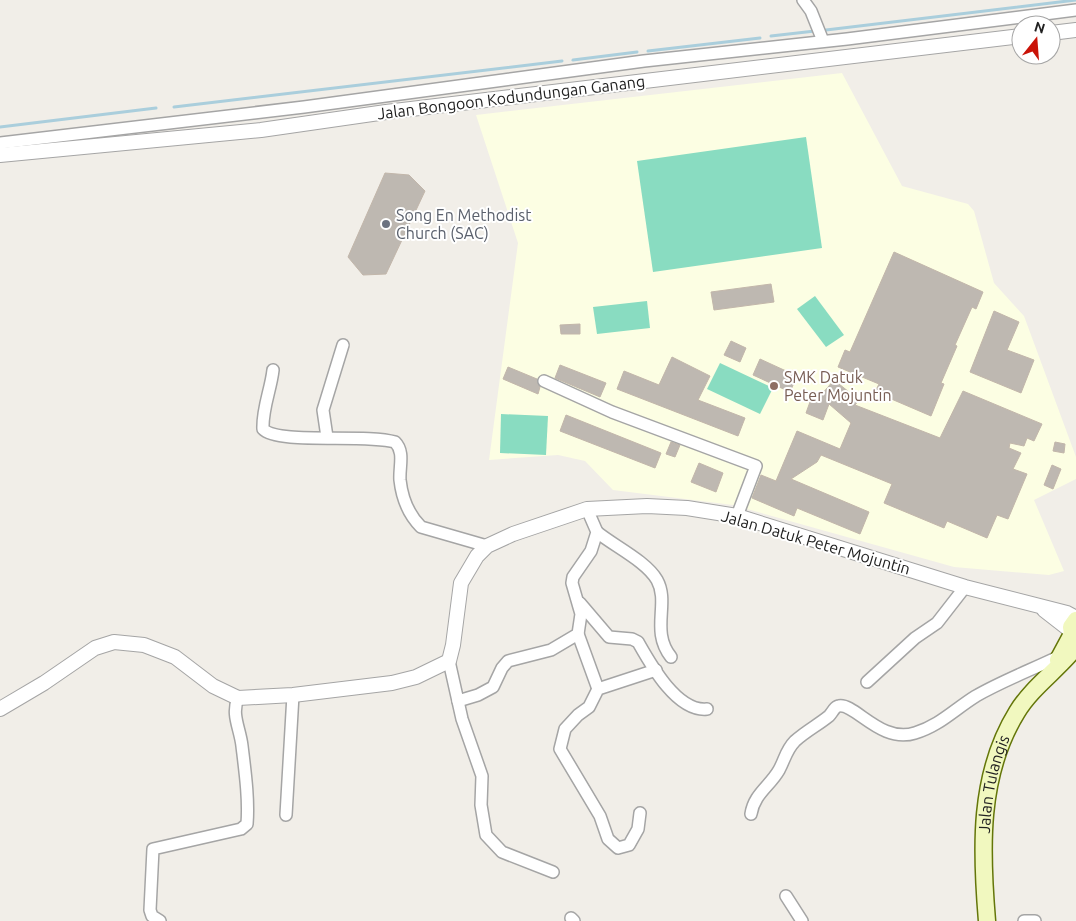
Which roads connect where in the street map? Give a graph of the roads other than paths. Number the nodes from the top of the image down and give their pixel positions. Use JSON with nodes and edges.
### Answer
{"nodes":[{"id":1,"x":802,"y":0,"type":"edge"},
{"id":2,"x":1076,"y":10,"type":"edge"},
{"id":3,"x":1049,"y":15,"type":"edge"},
{"id":4,"x":1011,"y":21,"type":"edge"},
{"id":5,"x":1076,"y":30,"type":"edge"},
{"id":6,"x":1061,"y":32,"type":"edge"},
{"id":7,"x":1011,"y":37,"type":"edge"},
{"id":8,"x":848,"y":39,"type":"junction"},
{"id":9,"x":823,"y":41,"type":"junction"},
{"id":10,"x":851,"y":57,"type":"junction"},
{"id":11,"x":0,"y":143,"type":"edge"},
{"id":12,"x":0,"y":154,"type":"edge"},
{"id":13,"x":343,"y":345,"type":"dead end"},
{"id":14,"x":273,"y":370,"type":"dead end"},
{"id":15,"x":544,"y":381,"type":"dead end"},
{"id":16,"x":326,"y":437,"type":"junction"},
{"id":17,"x":587,"y":509,"type":"junction"},
{"id":18,"x":737,"y":516,"type":"junction"},
{"id":19,"x":597,"y":532,"type":"junction"},
{"id":20,"x":487,"y":546,"type":"junction"},
{"id":21,"x":965,"y":587,"type":"junction"},
{"id":22,"x":579,"y":601,"type":"junction"},
{"id":23,"x":578,"y":634,"type":"junction"},
{"id":24,"x":1071,"y":643,"type":"edge"},
{"id":25,"x":670,"y":657,"type":"dead end"},
{"id":26,"x":450,"y":665,"type":"junction"},
{"id":27,"x":656,"y":670,"type":"junction"},
{"id":28,"x":867,"y":682,"type":"dead end"},
{"id":29,"x":598,"y":689,"type":"junction"},
{"id":30,"x":293,"y":698,"type":"junction"},
{"id":31,"x":458,"y":701,"type":"junction"},
{"id":32,"x":235,"y":706,"type":"junction"},
{"id":33,"x":0,"y":709,"type":"edge"},
{"id":34,"x":707,"y":710,"type":"dead end"},
{"id":35,"x":640,"y":813,"type":"dead end"},
{"id":36,"x":751,"y":814,"type":"dead end"},
{"id":37,"x":286,"y":815,"type":"dead end"},
{"id":38,"x":552,"y":872,"type":"dead end"},
{"id":39,"x":786,"y":896,"type":"dead end"},
{"id":40,"x":160,"y":921,"type":"edge"},
{"id":41,"x":802,"y":921,"type":"edge"},
{"id":42,"x":987,"y":921,"type":"edge"},
{"id":43,"x":1024,"y":921,"type":"edge"},
{"id":44,"x":1035,"y":921,"type":"edge"}],
"edges":[{"from":1,"to":9,"type":"street"},
{"from":2,"to":3,"type":"street"},
{"from":4,"to":8,"type":"street"},
{"from":5,"to":6,"type":"street"},
{"from":7,"to":10,"type":"street","name":"Jalan Bongoon Kodundungan Ganang"},
{"from":8,"to":9,"type":"street"},
{"from":8,"to":10,"type":"street"},
{"from":9,"to":11,"type":"street"},
{"from":10,"to":12,"type":"street","name":"Jalan Bongoon Kodundungan Ganang"},
{"from":13,"to":16,"type":"street"},
{"from":14,"to":16,"type":"street"},
{"from":15,"to":18,"type":"street"},
{"from":16,"to":20,"type":"street"},
{"from":17,"to":18,"type":"street","name":"Jalan Datuk Peter Mojuntin"},
{"from":17,"to":19,"type":"street"},
{"from":17,"to":20,"type":"street","name":"Jalan Datuk Peter Mojuntin"},
{"from":18,"to":21,"type":"street","name":"Jalan Datuk Peter Mojuntin"},
{"from":19,"to":22,"type":"street"},
{"from":19,"to":25,"type":"street"},
{"from":20,"to":26,"type":"street","name":"Jalan Datuk Peter Mojuntin"},
{"from":21,"to":24,"type":"street","name":"Jalan Datuk Peter Mojuntin"},
{"from":21,"to":28,"type":"street"},
{"from":22,"to":23,"type":"street"},
{"from":22,"to":27,"type":"street"},
{"from":23,"to":29,"type":"street"},
{"from":23,"to":31,"type":"street"},
{"from":24,"to":36,"type":"street"},
{"from":24,"to":42,"type":"main road","name":"Jalan Tulangis"},
{"from":26,"to":30,"type":"street"},
{"from":26,"to":31,"type":"street"},
{"from":27,"to":29,"type":"street"},
{"from":27,"to":34,"type":"street"},
{"from":29,"to":35,"type":"street"},
{"from":30,"to":32,"type":"street"},
{"from":30,"to":37,"type":"street"},
{"from":31,"to":38,"type":"street"},
{"from":32,"to":33,"type":"street"},
{"from":32,"to":40,"type":"street"},
{"from":39,"to":41,"type":"street"},
{"from":43,"to":44,"type":"street"}]}
